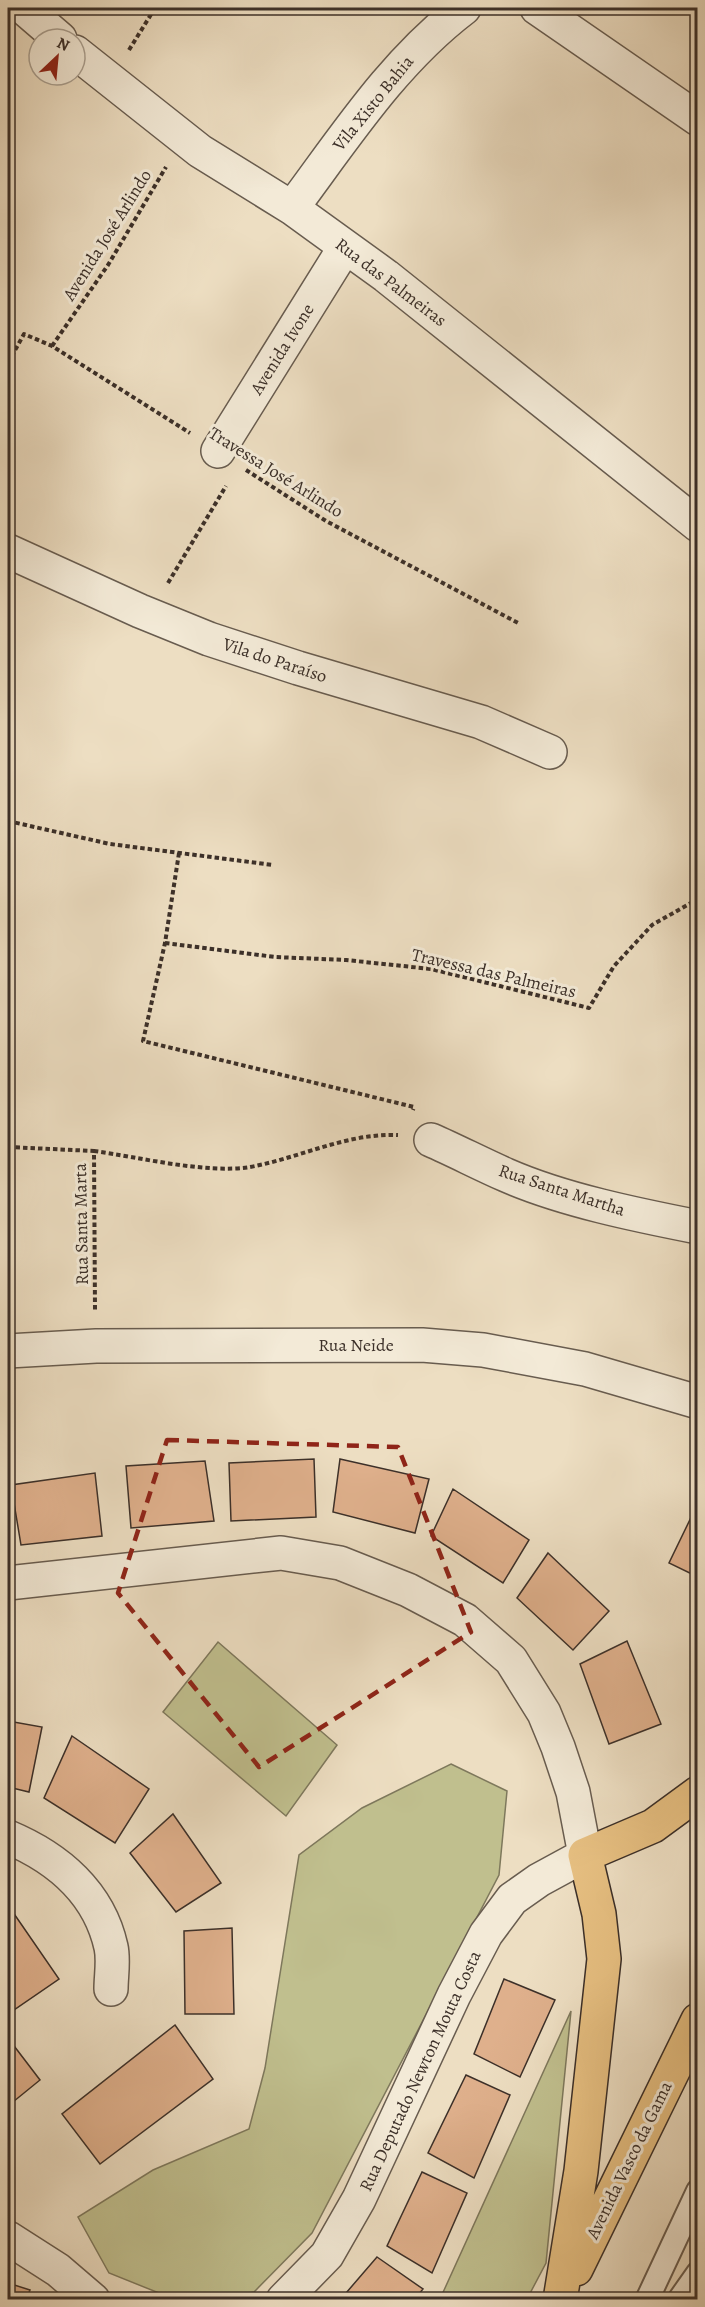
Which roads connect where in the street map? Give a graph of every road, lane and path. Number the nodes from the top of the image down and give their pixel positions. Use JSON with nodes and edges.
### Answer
{"nodes":[{"id":1,"x":24,"y":8,"type":"edge"},
{"id":2,"x":155,"y":8,"type":"edge"},
{"id":3,"x":464,"y":8,"type":"edge"},
{"id":4,"x":537,"y":8,"type":"edge"},
{"id":5,"x":46,"y":27,"type":"edge"},
{"id":6,"x":87,"y":62,"type":"edge"},
{"id":7,"x":110,"y":81,"type":"junction"},
{"id":8,"x":698,"y":119,"type":"edge"},
{"id":9,"x":183,"y":138,"type":"junction"},
{"id":10,"x":292,"y":208,"type":"junction"},
{"id":11,"x":345,"y":247,"type":"junction"},
{"id":12,"x":52,"y":346,"type":"junction"},
{"id":13,"x":8,"y":363,"type":"edge"},
{"id":14,"x":228,"y":458,"type":"junction"},
{"id":15,"x":698,"y":525,"type":"edge"},
{"id":16,"x":8,"y":551,"type":"edge"},
{"id":17,"x":149,"y":614,"type":"junction"},
{"id":18,"x":520,"y":624,"type":"dead end"},
{"id":19,"x":550,"y":752,"type":"dead end"},
{"id":20,"x":8,"y":821,"type":"edge"},
{"id":21,"x":179,"y":853,"type":"junction"},
{"id":22,"x":273,"y":865,"type":"dead end"},
{"id":23,"x":698,"y":899,"type":"edge"},
{"id":24,"x":165,"y":943,"type":"junction"},
{"id":25,"x":420,"y":1138,"type":"junction"},
{"id":26,"x":8,"y":1147,"type":"edge"},
{"id":27,"x":94,"y":1151,"type":"junction"},
{"id":28,"x":698,"y":1227,"type":"edge"},
{"id":29,"x":96,"y":1346,"type":"junction"},
{"id":30,"x":8,"y":1351,"type":"edge"},
{"id":31,"x":698,"y":1402,"type":"edge"},
{"id":32,"x":8,"y":1583,"type":"edge"},
{"id":33,"x":698,"y":1793,"type":"edge"},
{"id":34,"x":8,"y":1837,"type":"edge"},
{"id":35,"x":585,"y":1856,"type":"junction"},
{"id":36,"x":111,"y":1989,"type":"dead end"},
{"id":37,"x":698,"y":2020,"type":"edge"},
{"id":38,"x":698,"y":2191,"type":"edge"},
{"id":39,"x":8,"y":2238,"type":"edge"},
{"id":40,"x":698,"y":2273,"type":"edge"},
{"id":41,"x":93,"y":2300,"type":"edge"},
{"id":42,"x":283,"y":2300,"type":"edge"},
{"id":43,"x":560,"y":2300,"type":"edge"},
{"id":44,"x":646,"y":2300,"type":"edge"},
{"id":45,"x":679,"y":2300,"type":"edge"}],
"edges":[{"from":1,"to":5,"type":"street"},
{"from":2,"to":7,"type":"path"},
{"from":3,"to":10,"type":"street","name":"Vila Xisto Bahia"},
{"from":4,"to":8,"type":"street"},
{"from":6,"to":7,"type":"street","name":"Rua das Palmeiras"},
{"from":7,"to":9,"type":"street","name":"Rua das Palmeiras"},
{"from":9,"to":10,"type":"street","name":"Rua das Palmeiras"},
{"from":9,"to":12,"type":"path","name":"Avenida José Arlindo"},
{"from":10,"to":11,"type":"street","name":"Rua das Palmeiras"},
{"from":11,"to":14,"type":"street","name":"Avenida Ivone"},
{"from":11,"to":15,"type":"street","name":"Rua das Palmeiras"},
{"from":12,"to":13,"type":"path","name":"Travessa José Arlindo"},
{"from":12,"to":14,"type":"path","name":"Travessa José Arlindo"},
{"from":14,"to":17,"type":"path"},
{"from":14,"to":18,"type":"path","name":"Travessa José Arlindo"},
{"from":16,"to":17,"type":"street","name":"Vila do Paraíso"},
{"from":17,"to":19,"type":"street","name":"Vila do Paraíso"},
{"from":20,"to":21,"type":"path"},
{"from":21,"to":22,"type":"path"},
{"from":21,"to":24,"type":"path"},
{"from":23,"to":24,"type":"path","name":"Travessa das Palmeiras"},
{"from":24,"to":25,"type":"path"},
{"from":25,"to":27,"type":"path"},
{"from":25,"to":28,"type":"street","name":"Rua Santa Martha"},
{"from":26,"to":27,"type":"path","name":"Rua Santa Marta"},
{"from":27,"to":29,"type":"path","name":"Rua Santa Marta"},
{"from":29,"to":30,"type":"street","name":"Rua Neide"},
{"from":29,"to":31,"type":"street","name":"Rua Neide"},
{"from":32,"to":35,"type":"street"},
{"from":33,"to":35,"type":"main road"},
{"from":34,"to":36,"type":"street"},
{"from":35,"to":42,"type":"street","name":"Rua Deputado Newton Mouta Costa"},
{"from":35,"to":43,"type":"main road"},
{"from":37,"to":43,"type":"main road","name":"Avenida Vasco da Gama"},
{"from":38,"to":44,"type":"lane"},
{"from":39,"to":41,"type":"street"},
{"from":40,"to":45,"type":"lane"}]}
